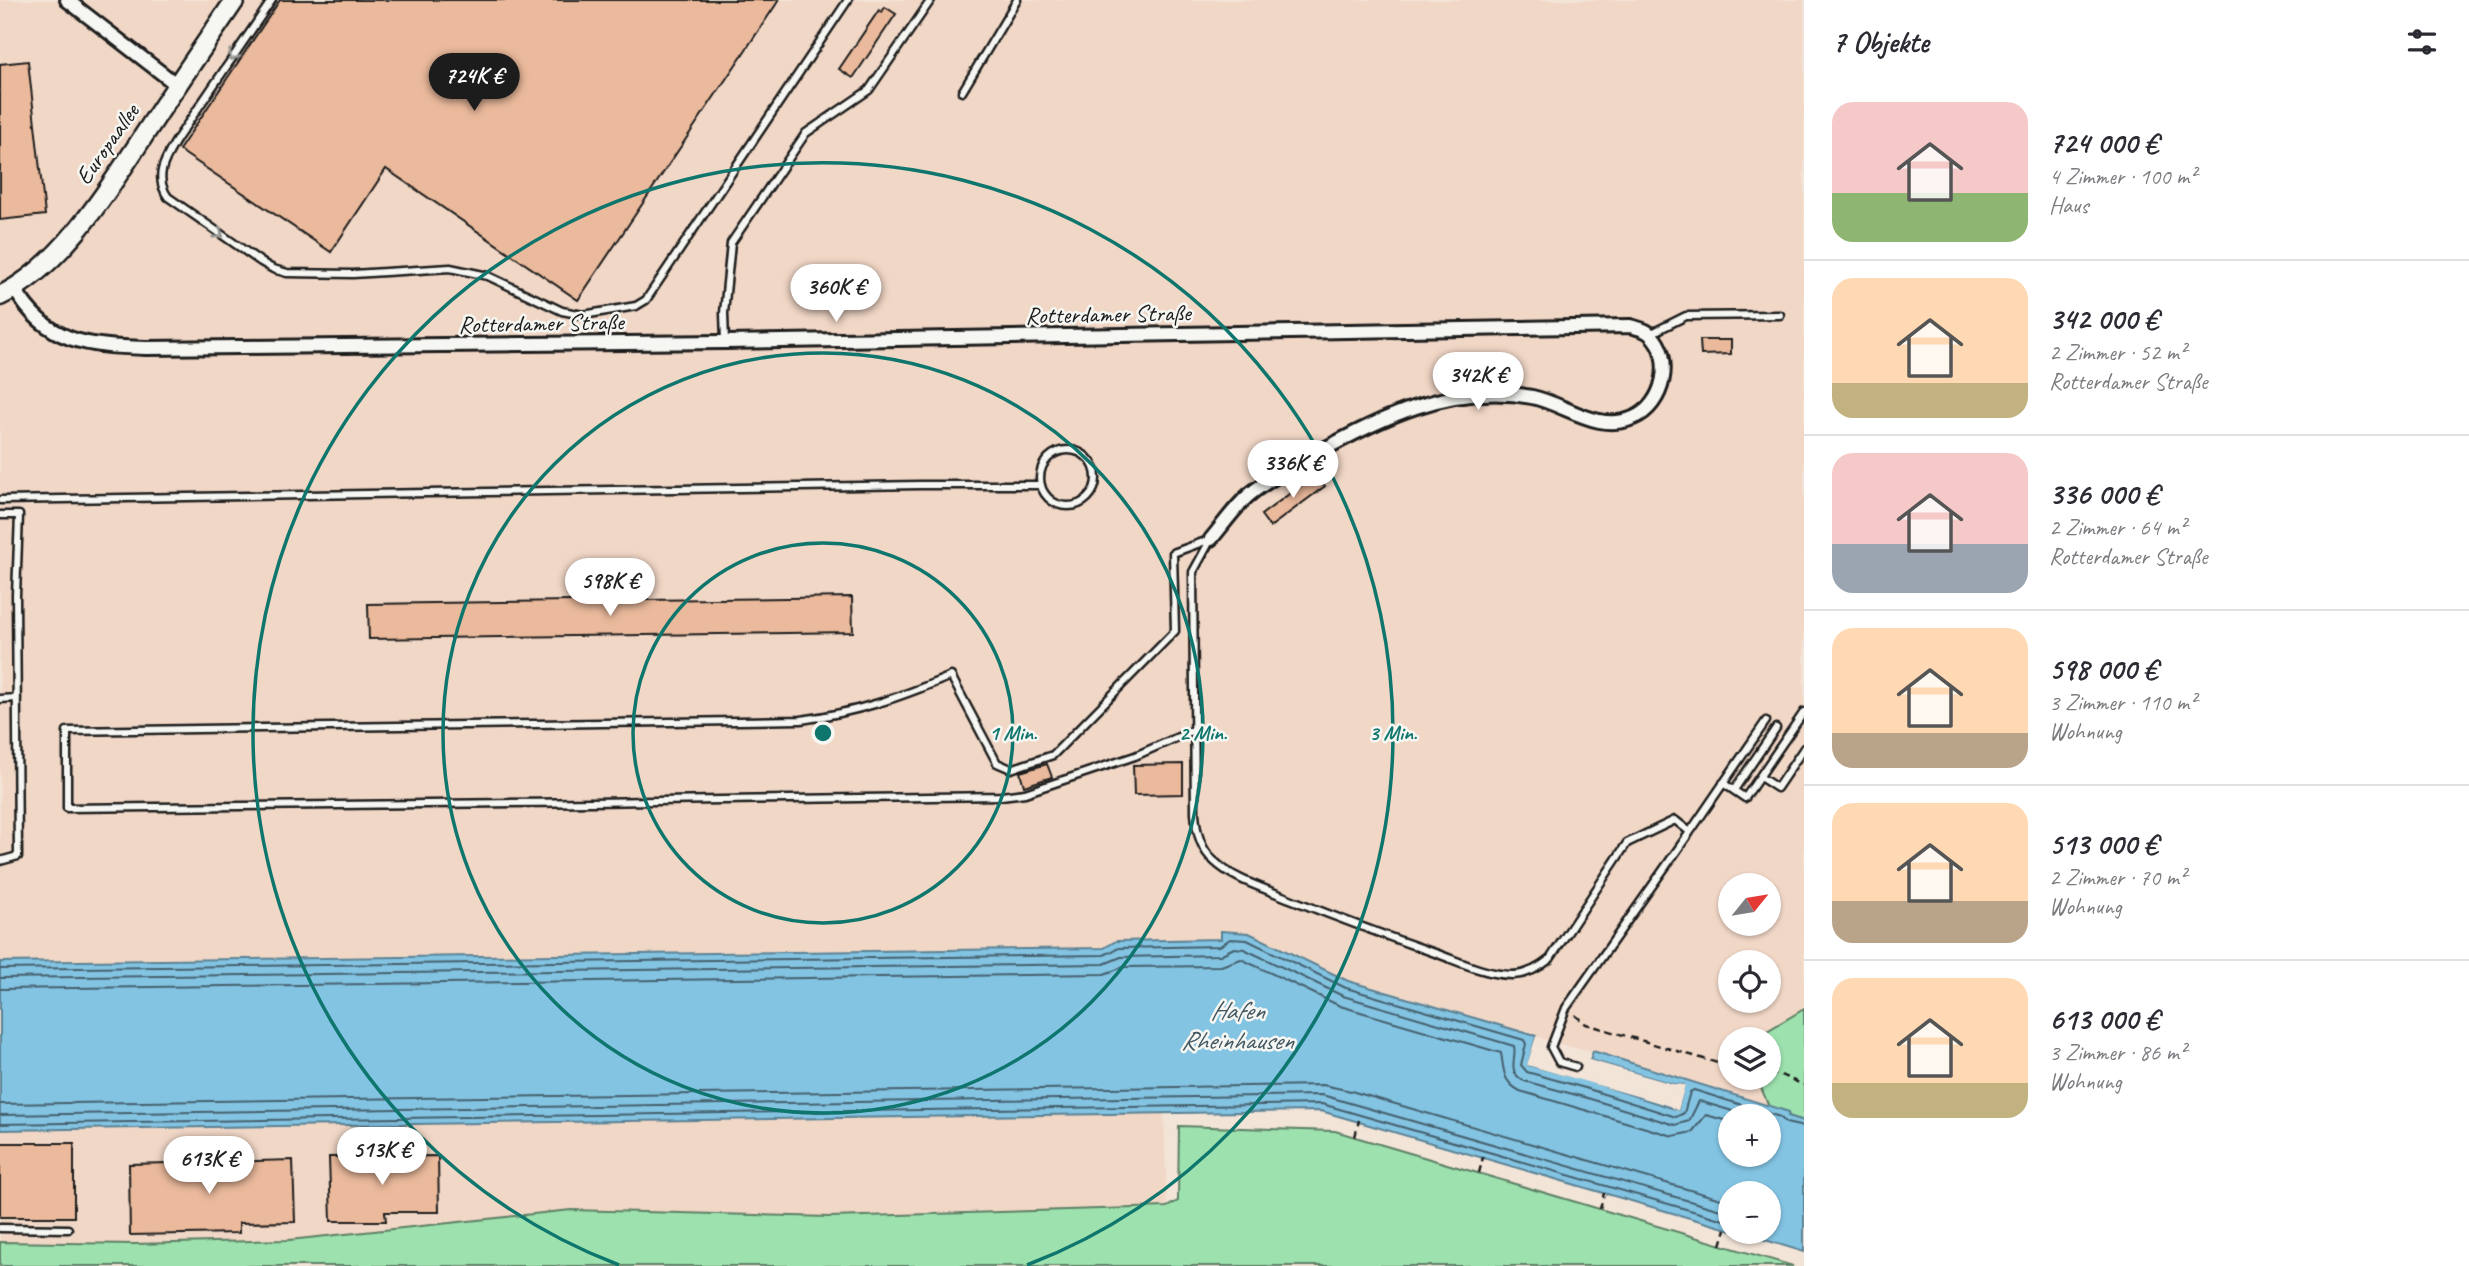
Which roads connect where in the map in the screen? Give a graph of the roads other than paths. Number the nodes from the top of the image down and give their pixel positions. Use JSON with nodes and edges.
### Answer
{"nodes":[{"id":1,"x":67,"y":0,"type":"edge"},
{"id":2,"x":235,"y":0,"type":"edge"},
{"id":3,"x":272,"y":0,"type":"edge"},
{"id":4,"x":848,"y":0,"type":"edge"},
{"id":5,"x":931,"y":0,"type":"edge"},
{"id":6,"x":1017,"y":0,"type":"edge"},
{"id":7,"x":177,"y":85,"type":"junction"},
{"id":8,"x":962,"y":92,"type":"dead end"},
{"id":9,"x":7,"y":293,"type":"edge"},
{"id":10,"x":1780,"y":315,"type":"dead end"},
{"id":11,"x":1650,"y":334,"type":"junction"},
{"id":12,"x":725,"y":342,"type":"junction"},
{"id":13,"x":1041,"y":485,"type":"junction"},
{"id":14,"x":0,"y":500,"type":"edge"},
{"id":15,"x":0,"y":515,"type":"edge"},
{"id":16,"x":1211,"y":539,"type":"junction"},
{"id":17,"x":17,"y":698,"type":"junction"},
{"id":18,"x":0,"y":699,"type":"edge"},
{"id":19,"x":1804,"y":712,"type":"edge"},
{"id":20,"x":1766,"y":721,"type":"dead end"},
{"id":21,"x":1776,"y":728,"type":"dead end"},
{"id":22,"x":1194,"y":730,"type":"junction"},
{"id":23,"x":1804,"y":748,"type":"edge"},
{"id":24,"x":1760,"y":777,"type":"junction"},
{"id":25,"x":1723,"y":783,"type":"junction"},
{"id":26,"x":1734,"y":790,"type":"junction"},
{"id":27,"x":1690,"y":832,"type":"junction"},
{"id":28,"x":0,"y":862,"type":"edge"},
{"id":29,"x":1576,"y":1067,"type":"dead end"},
{"id":30,"x":0,"y":1228,"type":"edge"},
{"id":31,"x":68,"y":1229,"type":"dead end"}],
"edges":[{"from":1,"to":7,"type":"street"},
{"from":2,"to":7,"type":"main road","name":"Europaallee"},
{"from":3,"to":4,"type":"lane","one_way":true},
{"from":5,"to":12,"type":"lane"},
{"from":6,"to":8,"type":"lane"},
{"from":7,"to":9,"type":"main road","name":"Europaallee"},
{"from":9,"to":12,"type":"street","name":"Rotterdamer Straße"},
{"from":10,"to":11,"type":"lane"},
{"from":11,"to":12,"type":"street","name":"Rotterdamer Straße"},
{"from":11,"to":16,"type":"street"},
{"from":13,"to":13,"type":"lane"},
{"from":13,"to":14,"type":"lane"},
{"from":15,"to":17,"type":"lane"},
{"from":16,"to":22,"type":"lane"},
{"from":16,"to":22,"type":"lane"},
{"from":17,"to":18,"type":"lane"},
{"from":17,"to":28,"type":"lane"},
{"from":19,"to":24,"type":"lane"},
{"from":20,"to":25,"type":"lane"},
{"from":21,"to":26,"type":"lane"},
{"from":22,"to":27,"type":"lane"},
{"from":23,"to":24,"type":"lane"},
{"from":24,"to":26,"type":"lane"},
{"from":25,"to":26,"type":"lane"},
{"from":25,"to":27,"type":"lane"},
{"from":27,"to":29,"type":"lane"},
{"from":30,"to":31,"type":"lane"}]}
